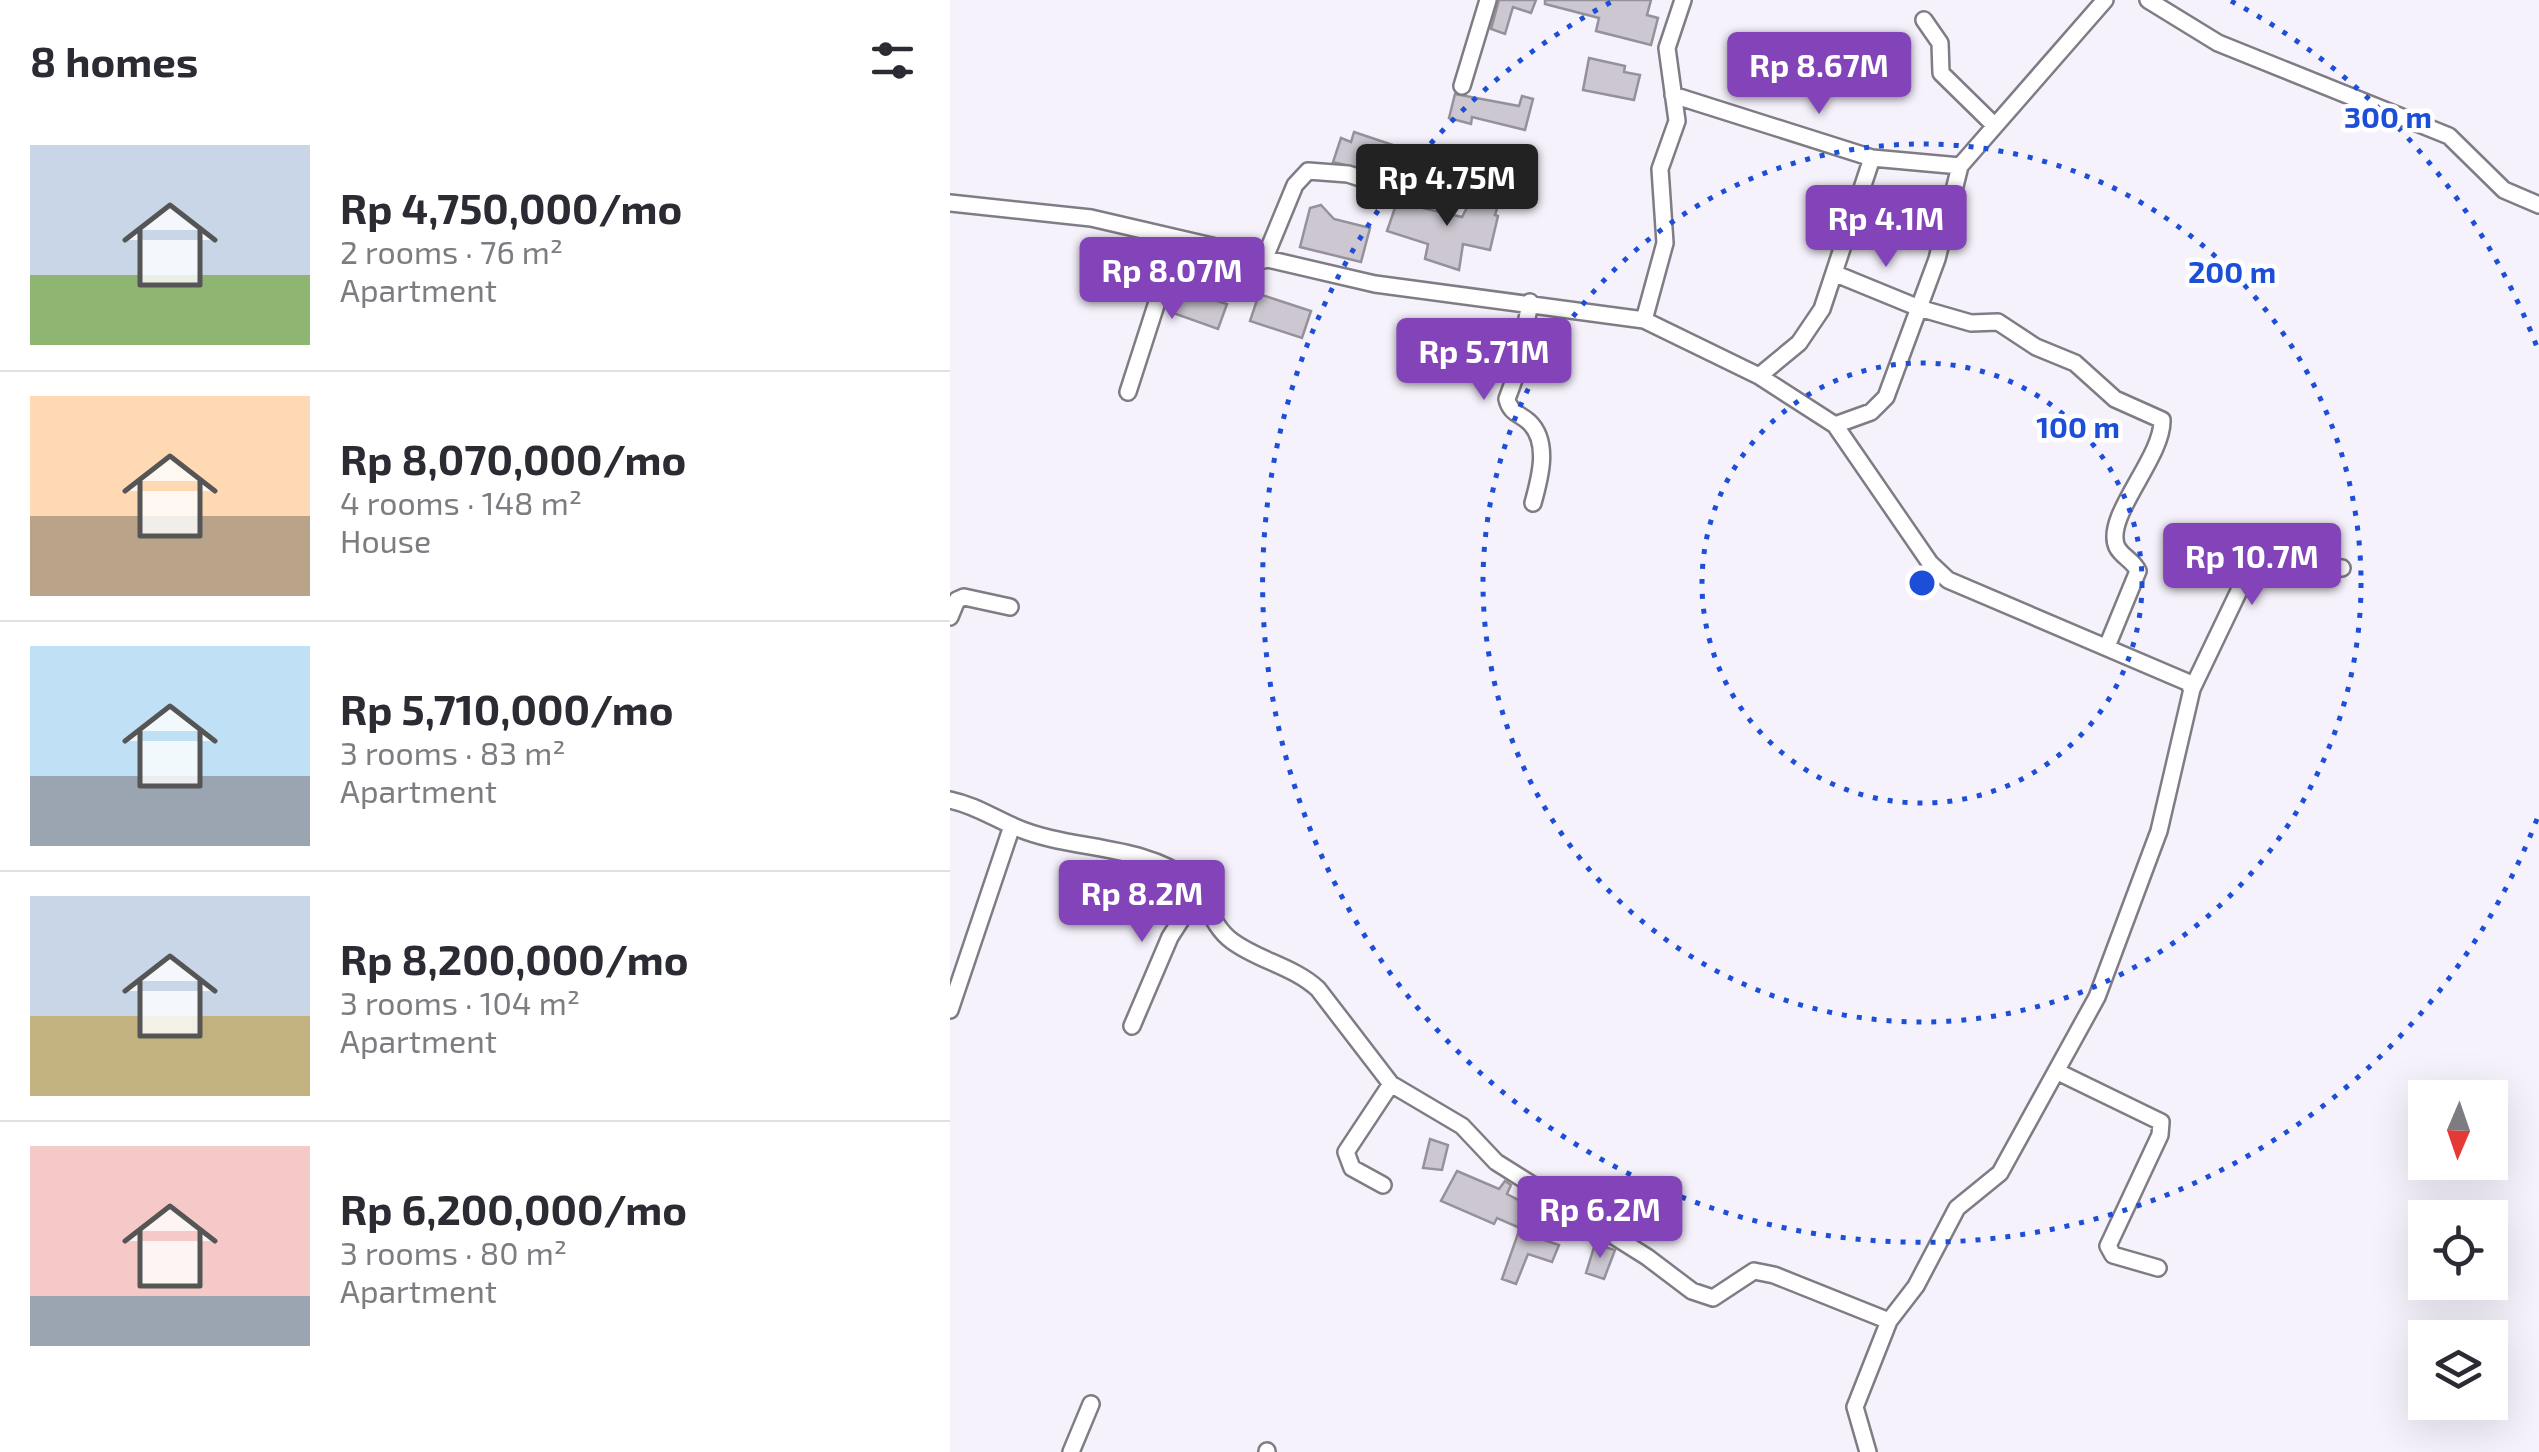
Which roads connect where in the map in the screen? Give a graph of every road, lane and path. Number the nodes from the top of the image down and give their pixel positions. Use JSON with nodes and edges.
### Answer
{"nodes":[{"id":1,"x":1488,"y":0,"type":"edge"},
{"id":2,"x":1684,"y":0,"type":"edge"},
{"id":3,"x":2105,"y":0,"type":"edge"},
{"id":4,"x":2148,"y":0,"type":"edge"},
{"id":5,"x":1924,"y":20,"type":"dead end"},
{"id":6,"x":1462,"y":86,"type":"dead end"},
{"id":7,"x":1673,"y":95,"type":"junction"},
{"id":8,"x":1994,"y":125,"type":"junction"},
{"id":9,"x":1872,"y":158,"type":"junction"},
{"id":10,"x":1960,"y":166,"type":"junction"},
{"id":11,"x":1428,"y":200,"type":"dead end"},
{"id":12,"x":950,"y":203,"type":"edge"},
{"id":13,"x":2539,"y":205,"type":"edge"},
{"id":14,"x":1176,"y":240,"type":"junction"},
{"id":15,"x":1264,"y":260,"type":"junction"},
{"id":16,"x":1836,"y":274,"type":"junction"},
{"id":17,"x":1530,"y":302,"type":"junction"},
{"id":18,"x":1919,"y":308,"type":"junction"},
{"id":19,"x":1644,"y":320,"type":"junction"},
{"id":20,"x":1759,"y":376,"type":"junction"},
{"id":21,"x":1128,"y":392,"type":"dead end"},
{"id":22,"x":1835,"y":424,"type":"junction"},
{"id":23,"x":1533,"y":502,"type":"dead end"},
{"id":24,"x":2342,"y":568,"type":"dead end"},
{"id":25,"x":1010,"y":607,"type":"dead end"},
{"id":26,"x":950,"y":617,"type":"edge"},
{"id":27,"x":2108,"y":644,"type":"junction"},
{"id":28,"x":2192,"y":689,"type":"junction"},
{"id":29,"x":950,"y":800,"type":"edge"},
{"id":30,"x":1012,"y":826,"type":"junction"},
{"id":31,"x":1200,"y":892,"type":"junction"},
{"id":32,"x":950,"y":1010,"type":"edge"},
{"id":33,"x":1132,"y":1026,"type":"dead end"},
{"id":34,"x":2058,"y":1072,"type":"junction"},
{"id":35,"x":1391,"y":1084,"type":"junction"},
{"id":36,"x":1383,"y":1185,"type":"dead end"},
{"id":37,"x":2158,"y":1268,"type":"dead end"},
{"id":38,"x":1889,"y":1321,"type":"junction"},
{"id":39,"x":1091,"y":1404,"type":"dead end"},
{"id":40,"x":1070,"y":1452,"type":"edge"},
{"id":41,"x":1868,"y":1452,"type":"edge"}],
"edges":[{"from":1,"to":6,"type":"street"},
{"from":2,"to":7,"type":"street"},
{"from":3,"to":8,"type":"street"},
{"from":4,"to":13,"type":"street"},
{"from":5,"to":8,"type":"street"},
{"from":7,"to":9,"type":"street"},
{"from":7,"to":19,"type":"street"},
{"from":8,"to":10,"type":"street"},
{"from":9,"to":10,"type":"street"},
{"from":9,"to":16,"type":"street"},
{"from":10,"to":18,"type":"street"},
{"from":11,"to":15,"type":"street"},
{"from":12,"to":14,"type":"street"},
{"from":14,"to":15,"type":"street"},
{"from":14,"to":21,"type":"street"},
{"from":15,"to":17,"type":"street"},
{"from":16,"to":18,"type":"street"},
{"from":16,"to":20,"type":"street"},
{"from":17,"to":19,"type":"street"},
{"from":17,"to":23,"type":"street"},
{"from":18,"to":22,"type":"street"},
{"from":18,"to":27,"type":"street"},
{"from":19,"to":20,"type":"street"},
{"from":20,"to":22,"type":"street"},
{"from":22,"to":27,"type":"street"},
{"from":24,"to":28,"type":"street"},
{"from":25,"to":26,"type":"street"},
{"from":27,"to":28,"type":"street"},
{"from":28,"to":34,"type":"street"},
{"from":29,"to":30,"type":"street"},
{"from":30,"to":31,"type":"street"},
{"from":30,"to":32,"type":"street"},
{"from":31,"to":33,"type":"street"},
{"from":31,"to":35,"type":"street"},
{"from":34,"to":37,"type":"street"},
{"from":34,"to":38,"type":"street"},
{"from":35,"to":36,"type":"street"},
{"from":35,"to":38,"type":"street"},
{"from":38,"to":41,"type":"street"},
{"from":39,"to":40,"type":"street"}]}
